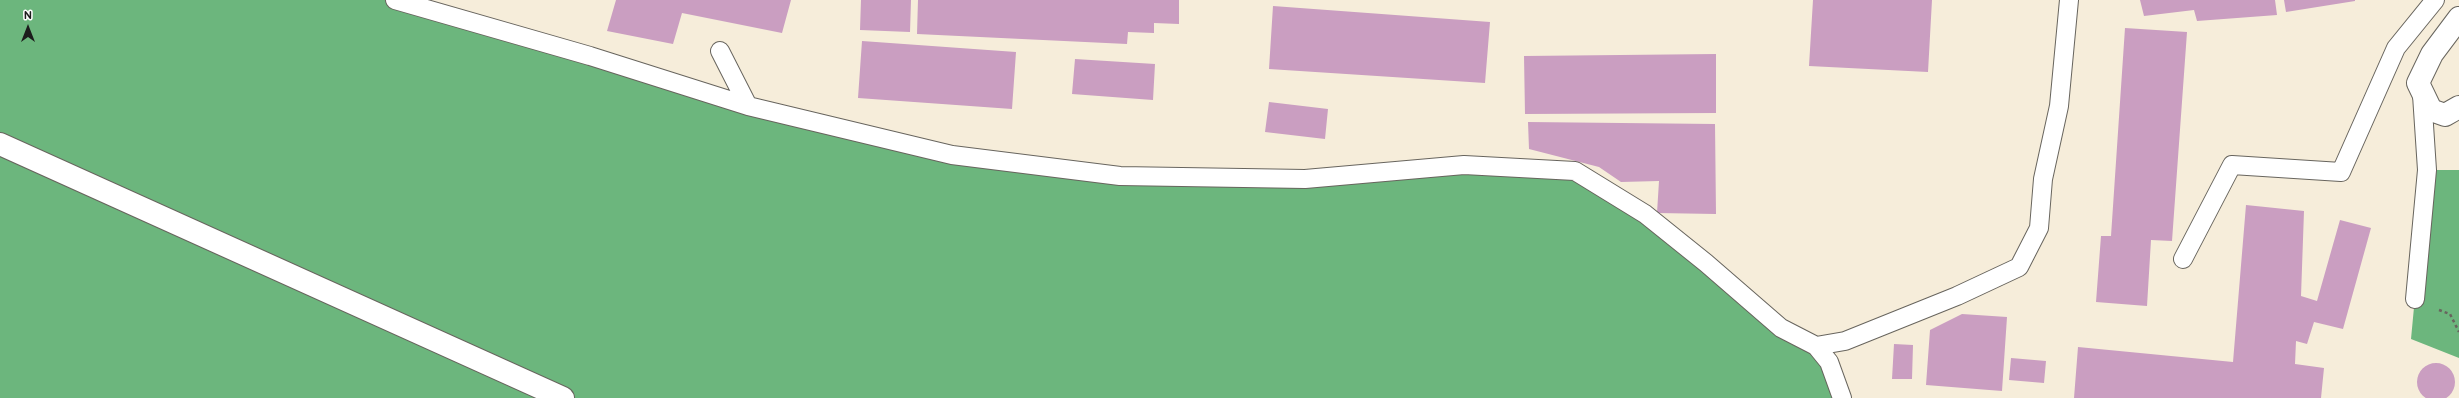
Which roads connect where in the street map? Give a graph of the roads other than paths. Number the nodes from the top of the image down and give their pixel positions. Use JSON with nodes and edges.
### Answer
{"nodes":[{"id":1,"x":395,"y":0,"type":"edge"},
{"id":2,"x":2069,"y":0,"type":"edge"},
{"id":3,"x":2435,"y":0,"type":"edge"},
{"id":4,"x":2459,"y":18,"type":"edge"},
{"id":5,"x":720,"y":51,"type":"dead end"},
{"id":6,"x":2422,"y":95,"type":"junction"},
{"id":7,"x":748,"y":106,"type":"junction"},
{"id":8,"x":2459,"y":107,"type":"edge"},
{"id":9,"x":0,"y":144,"type":"edge"},
{"id":10,"x":2183,"y":259,"type":"dead end"},
{"id":11,"x":2415,"y":299,"type":"dead end"},
{"id":12,"x":1816,"y":346,"type":"junction"},
{"id":13,"x":563,"y":398,"type":"edge"},
{"id":14,"x":1842,"y":398,"type":"edge"}],
"edges":[{"from":1,"to":7,"type":"lane"},
{"from":2,"to":12,"type":"lane"},
{"from":3,"to":10,"type":"lane"},
{"from":4,"to":6,"type":"street"},
{"from":5,"to":7,"type":"lane"},
{"from":6,"to":8,"type":"street"},
{"from":6,"to":11,"type":"lane"},
{"from":7,"to":12,"type":"lane"},
{"from":9,"to":13,"type":"street"},
{"from":12,"to":14,"type":"lane"}]}
